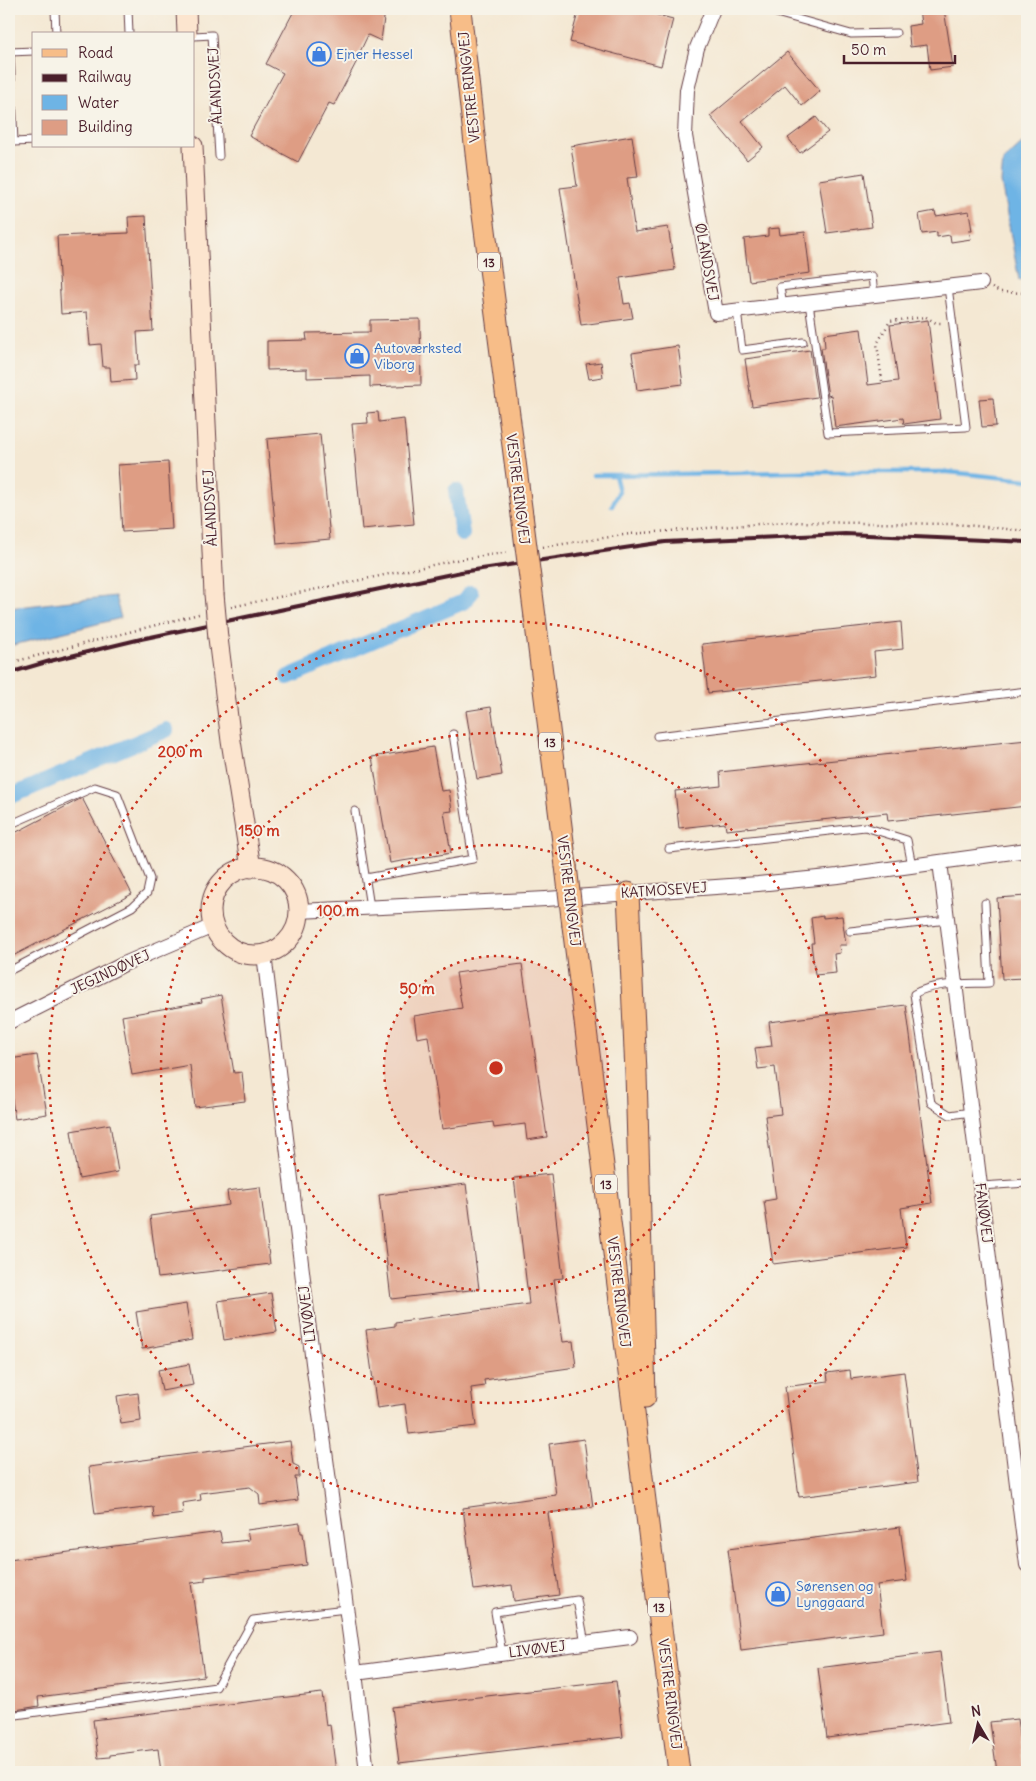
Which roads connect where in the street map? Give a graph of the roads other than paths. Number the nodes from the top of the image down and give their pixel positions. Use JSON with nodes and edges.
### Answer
{"nodes":[{"id":1,"x":55,"y":9,"type":"edge"},
{"id":2,"x":128,"y":9,"type":"edge"},
{"id":3,"x":186,"y":9,"type":"edge"},
{"id":4,"x":460,"y":9,"type":"edge"},
{"id":5,"x":713,"y":9,"type":"edge"},
{"id":6,"x":762,"y":9,"type":"edge"},
{"id":7,"x":56,"y":32,"type":"edge"},
{"id":8,"x":129,"y":32,"type":"edge"},
{"id":9,"x":188,"y":32,"type":"edge"},
{"id":10,"x":896,"y":33,"type":"dead end"},
{"id":11,"x":195,"y":36,"type":"edge"},
{"id":12,"x":32,"y":51,"type":"edge"},
{"id":13,"x":32,"y":141,"type":"edge"},
{"id":14,"x":193,"y":148,"type":"edge"},
{"id":15,"x":219,"y":156,"type":"dead end"},
{"id":16,"x":981,"y":283,"type":"road end"},
{"id":17,"x":948,"y":287,"type":"junction"},
{"id":18,"x":874,"y":295,"type":"junction"},
{"id":19,"x":809,"y":303,"type":"junction"},
{"id":20,"x":783,"y":306,"type":"junction"},
{"id":21,"x":737,"y":311,"type":"junction"},
{"id":22,"x":803,"y":342,"type":"dead end"},
{"id":23,"x":1027,"y":691,"type":"edge"},
{"id":24,"x":453,"y":734,"type":"dead end"},
{"id":25,"x":657,"y":736,"type":"dead end"},
{"id":26,"x":356,"y":811,"type":"dead end"},
{"id":27,"x":9,"y":825,"type":"edge"},
{"id":28,"x":669,"y":849,"type":"dead end"},
{"id":29,"x":1027,"y":850,"type":"edge"},
{"id":30,"x":940,"y":862,"type":"junction"},
{"id":31,"x":912,"y":866,"type":"junction"},
{"id":32,"x":250,"y":868,"type":"junction"},
{"id":33,"x":366,"y":878,"type":"junction"},
{"id":34,"x":628,"y":893,"type":"junction"},
{"id":35,"x":985,"y":903,"type":"dead end"},
{"id":36,"x":370,"y":907,"type":"junction"},
{"id":37,"x":299,"y":911,"type":"junction"},
{"id":38,"x":948,"y":920,"type":"junction"},
{"id":39,"x":213,"y":926,"type":"junction"},
{"id":40,"x":850,"y":931,"type":"dead end"},
{"id":41,"x":264,"y":954,"type":"junction"},
{"id":42,"x":9,"y":971,"type":"edge"},
{"id":43,"x":956,"y":984,"type":"junction"},
{"id":44,"x":9,"y":1022,"type":"edge"},
{"id":45,"x":971,"y":1112,"type":"junction"},
{"id":46,"x":1027,"y":1183,"type":"edge"},
{"id":47,"x":980,"y":1186,"type":"junction"},
{"id":48,"x":638,"y":1442,"type":"junction"},
{"id":49,"x":1027,"y":1565,"type":"edge"},
{"id":50,"x":346,"y":1609,"type":"junction"},
{"id":51,"x":630,"y":1636,"type":"dead end"},
{"id":52,"x":585,"y":1643,"type":"junction"},
{"id":53,"x":502,"y":1654,"type":"junction"},
{"id":54,"x":355,"y":1673,"type":"junction"},
{"id":55,"x":9,"y":1716,"type":"edge"},
{"id":56,"x":366,"y":1772,"type":"edge"},
{"id":57,"x":679,"y":1772,"type":"edge"}],
"edges":[{"from":1,"to":7,"type":"lane"},
{"from":2,"to":8,"type":"lane"},
{"from":3,"to":9,"type":"street"},
{"from":4,"to":48,"type":"main road","name":"VESTRE RINGVEJ","number":"13","bridge":true},
{"from":5,"to":21,"type":"street","name":"ØLANDSVEJ"},
{"from":6,"to":10,"type":"lane"},
{"from":11,"to":15,"type":"lane","name":"ÅLANDSVEJ"},
{"from":12,"to":13,"type":"lane"},
{"from":14,"to":32,"type":"street","name":"ÅLANDSVEJ","bridge":true},
{"from":16,"to":17,"type":"street","name":"ØLANDSVEJ"},
{"from":17,"to":18,"type":"street","name":"ØLANDSVEJ"},
{"from":17,"to":19,"type":"lane"},
{"from":18,"to":19,"type":"street","name":"ØLANDSVEJ"},
{"from":18,"to":20,"type":"lane"},
{"from":19,"to":20,"type":"street","name":"ØLANDSVEJ"},
{"from":20,"to":21,"type":"street","name":"ØLANDSVEJ"},
{"from":21,"to":22,"type":"lane"},
{"from":23,"to":25,"type":"lane"},
{"from":24,"to":33,"type":"lane"},
{"from":26,"to":33,"type":"lane"},
{"from":27,"to":42,"type":"lane"},
{"from":28,"to":31,"type":"lane"},
{"from":29,"to":30,"type":"street","name":"KATMOSEVEJ"},
{"from":30,"to":31,"type":"street","name":"KATMOSEVEJ"},
{"from":30,"to":38,"type":"street","name":"FANØVEJ"},
{"from":31,"to":34,"type":"street","name":"KATMOSEVEJ"},
{"from":32,"to":37,"type":"street"},
{"from":32,"to":39,"type":"street"},
{"from":33,"to":36,"type":"lane"},
{"from":34,"to":36,"type":"street","name":"KATMOSEVEJ"},
{"from":34,"to":48,"type":"main road"},
{"from":35,"to":43,"type":"lane"},
{"from":36,"to":37,"type":"street","name":"KATMOSEVEJ"},
{"from":37,"to":41,"type":"street"},
{"from":38,"to":40,"type":"lane"},
{"from":38,"to":43,"type":"street","name":"FANØVEJ"},
{"from":39,"to":41,"type":"street"},
{"from":39,"to":44,"type":"street","name":"JEGINDØVEJ"},
{"from":41,"to":50,"type":"street","name":"LIVØVEJ"},
{"from":43,"to":45,"type":"street","name":"FANØVEJ"},
{"from":43,"to":45,"type":"lane"},
{"from":45,"to":47,"type":"street","name":"FANØVEJ"},
{"from":46,"to":47,"type":"lane"},
{"from":47,"to":49,"type":"street","name":"FANØVEJ"},
{"from":48,"to":57,"type":"main road","name":"VESTRE RINGVEJ","number":"13"},
{"from":50,"to":54,"type":"street","name":"LIVØVEJ"},
{"from":50,"to":55,"type":"lane"},
{"from":51,"to":52,"type":"street","name":"LIVØVEJ"},
{"from":52,"to":53,"type":"street","name":"LIVØVEJ"},
{"from":52,"to":53,"type":"lane"},
{"from":53,"to":54,"type":"street","name":"LIVØVEJ"},
{"from":54,"to":56,"type":"street","name":"LIVØVEJ"}]}
